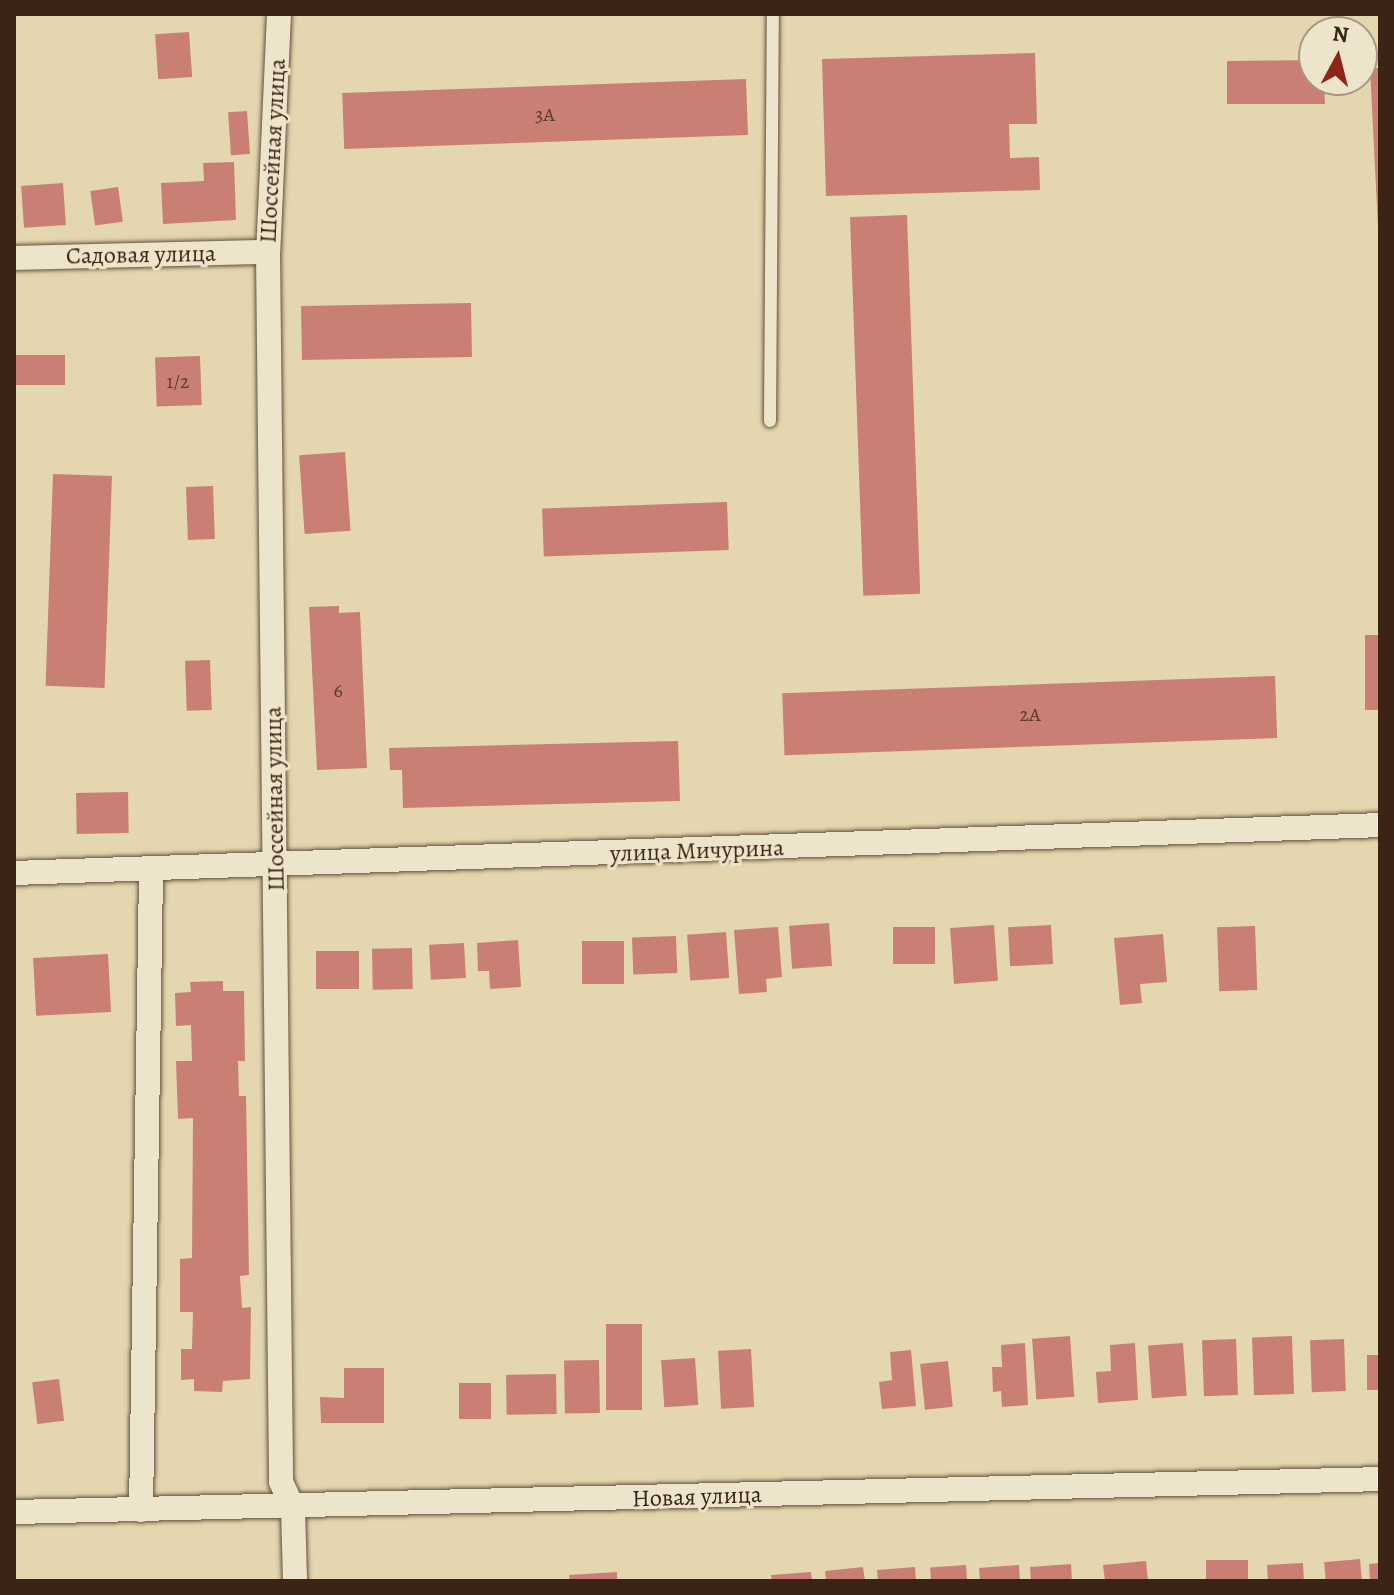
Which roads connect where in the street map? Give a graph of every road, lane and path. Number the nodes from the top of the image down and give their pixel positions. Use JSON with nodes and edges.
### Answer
{"nodes":[{"id":1,"x":279,"y":14,"type":"edge"},
{"id":2,"x":773,"y":14,"type":"edge"},
{"id":3,"x":268,"y":252,"type":"junction"},
{"id":4,"x":14,"y":258,"type":"edge"},
{"id":5,"x":770,"y":421,"type":"dead end"},
{"id":6,"x":1380,"y":825,"type":"edge"},
{"id":7,"x":276,"y":867,"type":"junction"},
{"id":8,"x":151,"y":870,"type":"junction"},
{"id":9,"x":14,"y":873,"type":"edge"},
{"id":10,"x":1380,"y":1479,"type":"edge"},
{"id":11,"x":293,"y":1508,"type":"junction"},
{"id":12,"x":141,"y":1510,"type":"junction"},
{"id":13,"x":14,"y":1512,"type":"edge"},
{"id":14,"x":295,"y":1581,"type":"edge"}],
"edges":[{"from":1,"to":3,"type":"street","name":"Шоссейная улица"},
{"from":2,"to":5,"type":"lane"},
{"from":3,"to":4,"type":"street","name":"Садовая улица"},
{"from":3,"to":7,"type":"street","name":"Шоссейная улица"},
{"from":6,"to":7,"type":"street","name":"улица Мичурина"},
{"from":7,"to":8,"type":"street","name":"улица Мичурина"},
{"from":7,"to":11,"type":"street","name":"Шоссейная улица"},
{"from":8,"to":9,"type":"street","name":"улица Мичурина"},
{"from":8,"to":12,"type":"street"},
{"from":10,"to":11,"type":"street","name":"Новая улица"},
{"from":11,"to":12,"type":"street","name":"Новая улица"},
{"from":11,"to":14,"type":"street","name":"Шоссейная улица"},
{"from":12,"to":13,"type":"street","name":"Новая улица"}]}
